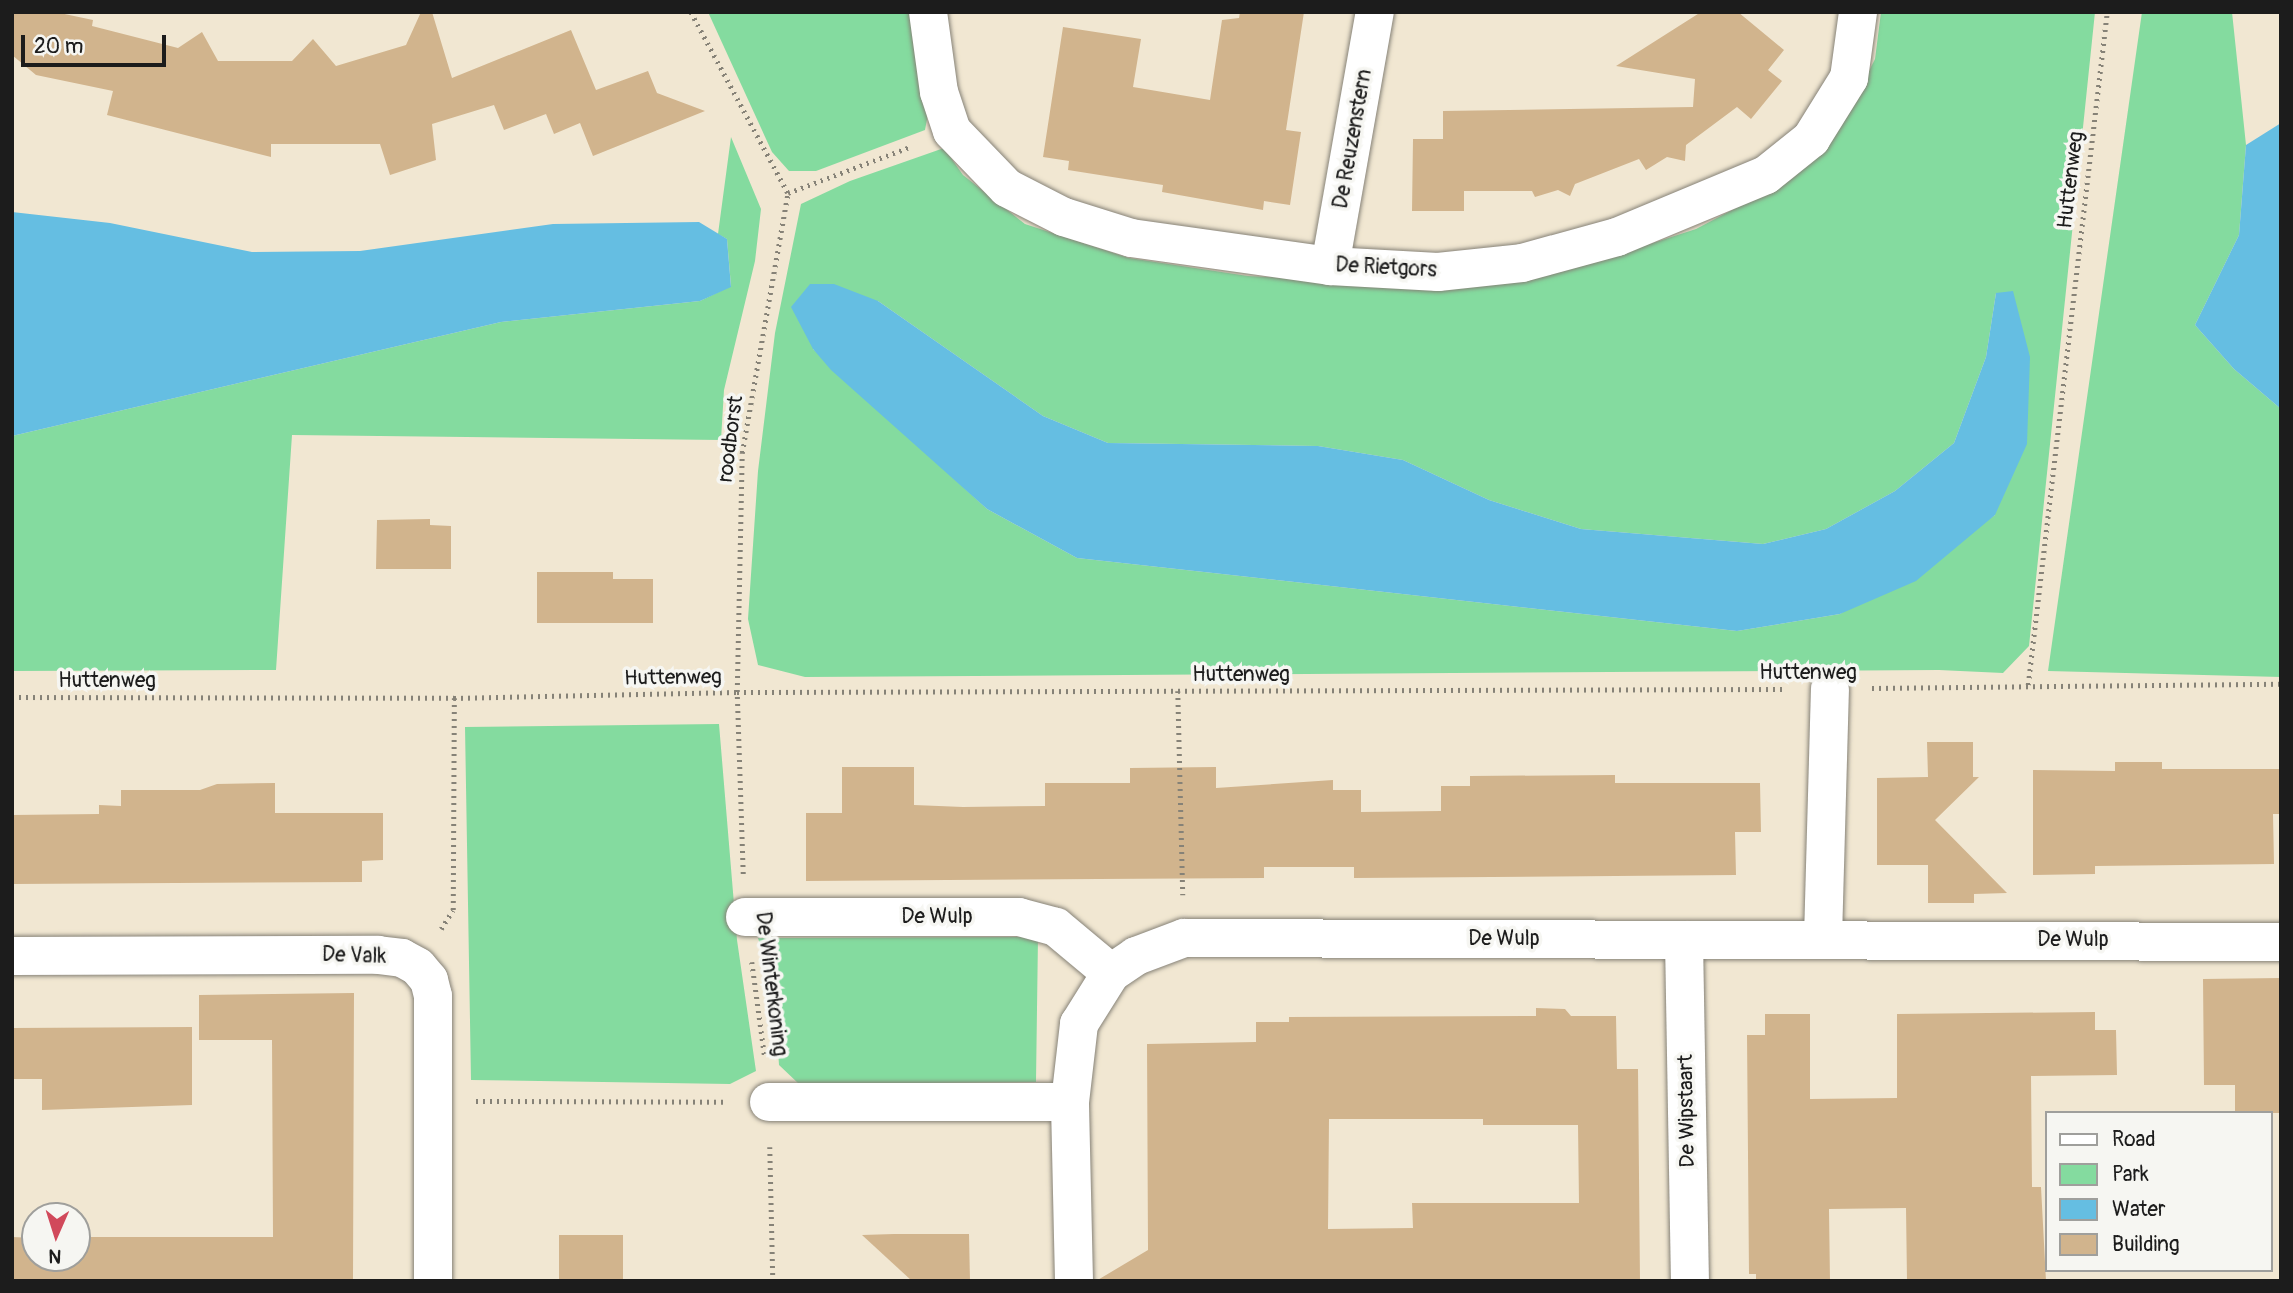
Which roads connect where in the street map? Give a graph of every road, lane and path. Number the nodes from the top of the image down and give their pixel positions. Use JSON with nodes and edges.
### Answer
{"nodes":[{"id":1,"x":691,"y":12,"type":"edge"},
{"id":2,"x":928,"y":12,"type":"edge"},
{"id":3,"x":1375,"y":12,"type":"edge"},
{"id":4,"x":1858,"y":12,"type":"edge"},
{"id":5,"x":2107,"y":12,"type":"edge"},
{"id":6,"x":952,"y":131,"type":"junction"},
{"id":7,"x":788,"y":193,"type":"junction"},
{"id":8,"x":1330,"y":266,"type":"junction"},
{"id":9,"x":2281,"y":684,"type":"edge"},
{"id":10,"x":2028,"y":685,"type":"junction"},
{"id":11,"x":1830,"y":689,"type":"junction"},
{"id":12,"x":1178,"y":691,"type":"junction"},
{"id":13,"x":737,"y":692,"type":"junction"},
{"id":14,"x":12,"y":696,"type":"edge"},
{"id":15,"x":454,"y":698,"type":"junction"},
{"id":16,"x":745,"y":917,"type":"junction"},
{"id":17,"x":1185,"y":938,"type":"junction"},
{"id":18,"x":1823,"y":938,"type":"junction"},
{"id":19,"x":1684,"y":940,"type":"junction"},
{"id":20,"x":2281,"y":942,"type":"edge"},
{"id":21,"x":12,"y":956,"type":"edge"},
{"id":22,"x":418,"y":967,"type":"junction"},
{"id":23,"x":1111,"y":973,"type":"junction"},
{"id":24,"x":432,"y":1101,"type":"junction"},
{"id":25,"x":769,"y":1102,"type":"junction"},
{"id":26,"x":1070,"y":1102,"type":"junction"},
{"id":27,"x":433,"y":1281,"type":"edge"},
{"id":28,"x":773,"y":1281,"type":"edge"},
{"id":29,"x":1074,"y":1281,"type":"edge"},
{"id":30,"x":1690,"y":1281,"type":"edge"}],
"edges":[{"from":1,"to":7,"type":"path"},
{"from":2,"to":6,"type":"street","name":"De Rietgors"},
{"from":3,"to":8,"type":"street","name":"De Reuzenstern"},
{"from":4,"to":8,"type":"street","name":"De Rietgors"},
{"from":5,"to":10,"type":"path","name":"Huttenweg"},
{"from":6,"to":7,"type":"path"},
{"from":6,"to":8,"type":"street","name":"De Rietgors"},
{"from":7,"to":13,"type":"path","name":"roodborst"},
{"from":9,"to":10,"type":"path","name":"Huttenweg"},
{"from":10,"to":11,"type":"path","name":"Huttenweg"},
{"from":11,"to":12,"type":"path","name":"Huttenweg"},
{"from":11,"to":18,"type":"street"},
{"from":12,"to":13,"type":"path","name":"Huttenweg"},
{"from":12,"to":17,"type":"path"},
{"from":13,"to":15,"type":"path","name":"Huttenweg"},
{"from":13,"to":16,"type":"path","name":"De Winterkoning"},
{"from":14,"to":15,"type":"path","name":"Huttenweg"},
{"from":15,"to":22,"type":"path"},
{"from":16,"to":23,"type":"street","name":"De Wulp"},
{"from":16,"to":25,"type":"path","name":"De Winterkoning"},
{"from":17,"to":19,"type":"street","name":"De Wulp"},
{"from":17,"to":23,"type":"street","name":"De Wulp"},
{"from":18,"to":19,"type":"street","name":"De Wulp"},
{"from":18,"to":20,"type":"street","name":"De Wulp"},
{"from":19,"to":30,"type":"street","name":"De Wipstaart"},
{"from":21,"to":22,"type":"street","name":"De Valk"},
{"from":22,"to":24,"type":"street"},
{"from":23,"to":26,"type":"street","name":"De Wulp"},
{"from":24,"to":25,"type":"path"},
{"from":24,"to":27,"type":"street"},
{"from":25,"to":26,"type":"street"},
{"from":25,"to":28,"type":"path","name":"De Winterkoning"},
{"from":26,"to":29,"type":"street","name":"De Wulp"}]}
